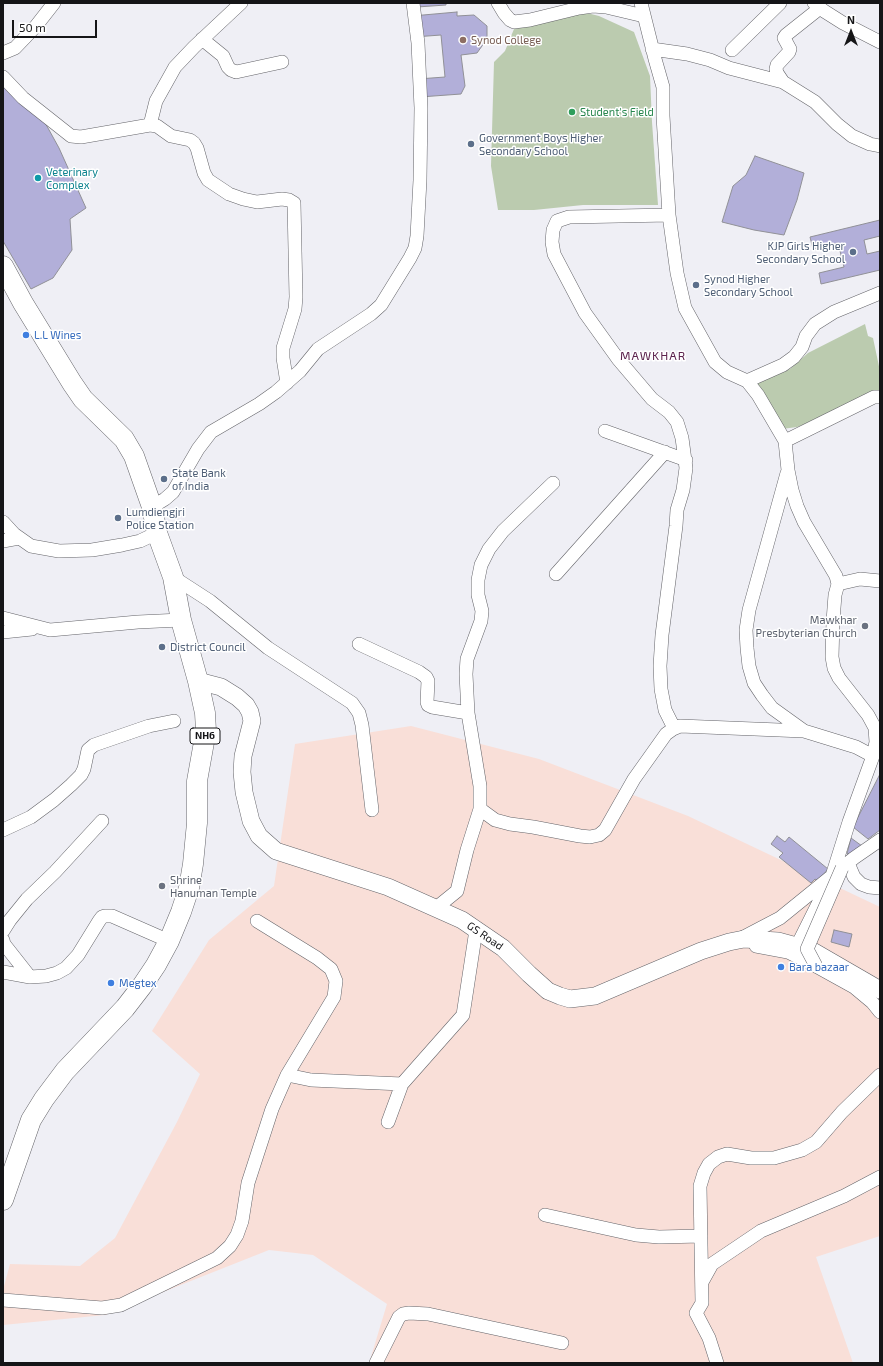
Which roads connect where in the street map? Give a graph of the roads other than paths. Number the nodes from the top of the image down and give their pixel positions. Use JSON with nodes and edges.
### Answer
{"nodes":[{"id":1,"x":54,"y":3,"type":"edge"},
{"id":2,"x":241,"y":3,"type":"edge"},
{"id":3,"x":413,"y":3,"type":"edge"},
{"id":4,"x":498,"y":3,"type":"edge"},
{"id":5,"x":780,"y":3,"type":"edge"},
{"id":6,"x":817,"y":5,"type":"edge"},
{"id":7,"x":643,"y":9,"type":"edge"},
{"id":8,"x":202,"y":39,"type":"junction"},
{"id":9,"x":880,"y":42,"type":"edge"},
{"id":10,"x":652,"y":49,"type":"junction"},
{"id":11,"x":732,"y":50,"type":"dead end"},
{"id":12,"x":3,"y":53,"type":"edge"},
{"id":13,"x":282,"y":62,"type":"dead end"},
{"id":14,"x":3,"y":77,"type":"edge"},
{"id":15,"x":783,"y":82,"type":"junction"},
{"id":16,"x":150,"y":126,"type":"junction"},
{"id":17,"x":880,"y":146,"type":"edge"},
{"id":18,"x":669,"y":215,"type":"junction"},
{"id":19,"x":3,"y":266,"type":"edge"},
{"id":20,"x":880,"y":293,"type":"edge"},
{"id":21,"x":747,"y":381,"type":"junction"},
{"id":22,"x":287,"y":383,"type":"junction"},
{"id":23,"x":880,"y":397,"type":"edge"},
{"id":24,"x":605,"y":431,"type":"dead end"},
{"id":25,"x":785,"y":441,"type":"junction"},
{"id":26,"x":665,"y":452,"type":"junction"},
{"id":27,"x":686,"y":460,"type":"junction"},
{"id":28,"x":788,"y":470,"type":"junction"},
{"id":29,"x":553,"y":483,"type":"dead end"},
{"id":30,"x":152,"y":507,"type":"junction"},
{"id":31,"x":3,"y":522,"type":"edge"},
{"id":32,"x":157,"y":533,"type":"junction"},
{"id":33,"x":19,"y":538,"type":"junction"},
{"id":34,"x":3,"y":541,"type":"edge"},
{"id":35,"x":556,"y":574,"type":"dead end"},
{"id":36,"x":173,"y":577,"type":"junction"},
{"id":37,"x":880,"y":580,"type":"edge"},
{"id":38,"x":838,"y":584,"type":"junction"},
{"id":39,"x":3,"y":618,"type":"edge"},
{"id":40,"x":181,"y":620,"type":"junction"},
{"id":41,"x":40,"y":628,"type":"junction"},
{"id":42,"x":3,"y":632,"type":"edge"},
{"id":43,"x":359,"y":644,"type":"dead end"},
{"id":44,"x":198,"y":681,"type":"junction"},
{"id":45,"x":468,"y":713,"type":"junction"},
{"id":46,"x":174,"y":721,"type":"dead end"},
{"id":47,"x":674,"y":728,"type":"junction"},
{"id":48,"x":804,"y":731,"type":"junction"},
{"id":49,"x":878,"y":743,"type":"edge"},
{"id":50,"x":872,"y":756,"type":"junction"},
{"id":51,"x":480,"y":809,"type":"junction"},
{"id":52,"x":372,"y":810,"type":"dead end"},
{"id":53,"x":102,"y":820,"type":"dead end"},
{"id":54,"x":3,"y":830,"type":"edge"},
{"id":55,"x":880,"y":840,"type":"edge"},
{"id":56,"x":841,"y":869,"type":"junction"},
{"id":57,"x":880,"y":888,"type":"edge"},
{"id":58,"x":436,"y":908,"type":"junction"},
{"id":59,"x":257,"y":921,"type":"dead end"},
{"id":60,"x":476,"y":930,"type":"junction"},
{"id":61,"x":3,"y":931,"type":"edge"},
{"id":62,"x":3,"y":940,"type":"edge"},
{"id":63,"x":169,"y":941,"type":"junction"},
{"id":64,"x":735,"y":941,"type":"junction"},
{"id":65,"x":802,"y":948,"type":"junction"},
{"id":66,"x":816,"y":966,"type":"junction"},
{"id":67,"x":3,"y":972,"type":"edge"},
{"id":68,"x":30,"y":977,"type":"junction"},
{"id":69,"x":880,"y":990,"type":"edge"},
{"id":70,"x":880,"y":1012,"type":"edge"},
{"id":71,"x":287,"y":1075,"type":"junction"},
{"id":72,"x":880,"y":1075,"type":"edge"},
{"id":73,"x":402,"y":1084,"type":"junction"},
{"id":74,"x":388,"y":1122,"type":"dead end"},
{"id":75,"x":880,"y":1177,"type":"edge"},
{"id":76,"x":3,"y":1200,"type":"edge"},
{"id":77,"x":545,"y":1215,"type":"dead end"},
{"id":78,"x":701,"y":1236,"type":"junction"},
{"id":79,"x":702,"y":1282,"type":"junction"},
{"id":80,"x":3,"y":1300,"type":"edge"},
{"id":81,"x":562,"y":1343,"type":"dead end"},
{"id":82,"x":376,"y":1363,"type":"edge"},
{"id":83,"x":717,"y":1363,"type":"edge"}],
"edges":[{"from":1,"to":12,"type":"street"},
{"from":2,"to":8,"type":"street"},
{"from":3,"to":22,"type":"street"},
{"from":4,"to":7,"type":"street"},
{"from":5,"to":11,"type":"street"},
{"from":6,"to":9,"type":"street"},
{"from":6,"to":15,"type":"street"},
{"from":7,"to":10,"type":"street"},
{"from":8,"to":13,"type":"street"},
{"from":8,"to":16,"type":"street"},
{"from":10,"to":15,"type":"street"},
{"from":10,"to":18,"type":"street"},
{"from":14,"to":16,"type":"street"},
{"from":15,"to":17,"type":"street"},
{"from":16,"to":22,"type":"street"},
{"from":18,"to":21,"type":"street"},
{"from":18,"to":27,"type":"street"},
{"from":19,"to":30,"type":"highway","number":"NH6"},
{"from":20,"to":21,"type":"street"},
{"from":21,"to":25,"type":"street"},
{"from":22,"to":30,"type":"street"},
{"from":23,"to":25,"type":"street"},
{"from":24,"to":26,"type":"street"},
{"from":25,"to":28,"type":"street"},
{"from":26,"to":27,"type":"street"},
{"from":26,"to":35,"type":"street"},
{"from":27,"to":47,"type":"street"},
{"from":28,"to":38,"type":"street"},
{"from":28,"to":48,"type":"street"},
{"from":29,"to":45,"type":"street"},
{"from":30,"to":32,"type":"highway","number":"NH6"},
{"from":31,"to":33,"type":"street"},
{"from":32,"to":33,"type":"street"},
{"from":32,"to":36,"type":"highway","number":"NH6"},
{"from":33,"to":34,"type":"street"},
{"from":36,"to":40,"type":"highway","number":"NH6"},
{"from":36,"to":52,"type":"street"},
{"from":37,"to":38,"type":"street"},
{"from":38,"to":49,"type":"street"},
{"from":39,"to":41,"type":"street"},
{"from":40,"to":41,"type":"street"},
{"from":40,"to":44,"type":"highway","number":"NH6"},
{"from":41,"to":42,"type":"street"},
{"from":43,"to":45,"type":"street"},
{"from":44,"to":58,"type":"main road","name":"GS Road"},
{"from":44,"to":63,"type":"highway","number":"NH6"},
{"from":45,"to":51,"type":"street"},
{"from":46,"to":54,"type":"street"},
{"from":47,"to":48,"type":"street"},
{"from":47,"to":51,"type":"street"},
{"from":48,"to":50,"type":"street"},
{"from":49,"to":50,"type":"street"},
{"from":50,"to":56,"type":"street"},
{"from":51,"to":58,"type":"street"},
{"from":53,"to":61,"type":"street"},
{"from":55,"to":56,"type":"street"},
{"from":56,"to":57,"type":"street"},
{"from":56,"to":64,"type":"street"},
{"from":56,"to":65,"type":"street","bridge":true},
{"from":58,"to":60,"type":"main road","name":"GS Road"},
{"from":59,"to":71,"type":"street"},
{"from":60,"to":64,"type":"main road","name":"GS Road"},
{"from":60,"to":73,"type":"street"},
{"from":62,"to":68,"type":"street"},
{"from":63,"to":68,"type":"street"},
{"from":63,"to":76,"type":"highway","number":"NH6"},
{"from":64,"to":65,"type":"main road","name":"GS Road"},
{"from":64,"to":66,"type":"street"},
{"from":65,"to":66,"type":"street","bridge":true},
{"from":65,"to":69,"type":"main road","name":"GS Road"},
{"from":66,"to":70,"type":"street"},
{"from":67,"to":68,"type":"street"},
{"from":71,"to":73,"type":"street"},
{"from":71,"to":80,"type":"street"},
{"from":72,"to":78,"type":"street"},
{"from":73,"to":74,"type":"street"},
{"from":75,"to":79,"type":"street"},
{"from":77,"to":78,"type":"street"},
{"from":78,"to":79,"type":"street"},
{"from":79,"to":83,"type":"street"},
{"from":81,"to":82,"type":"street"}]}
